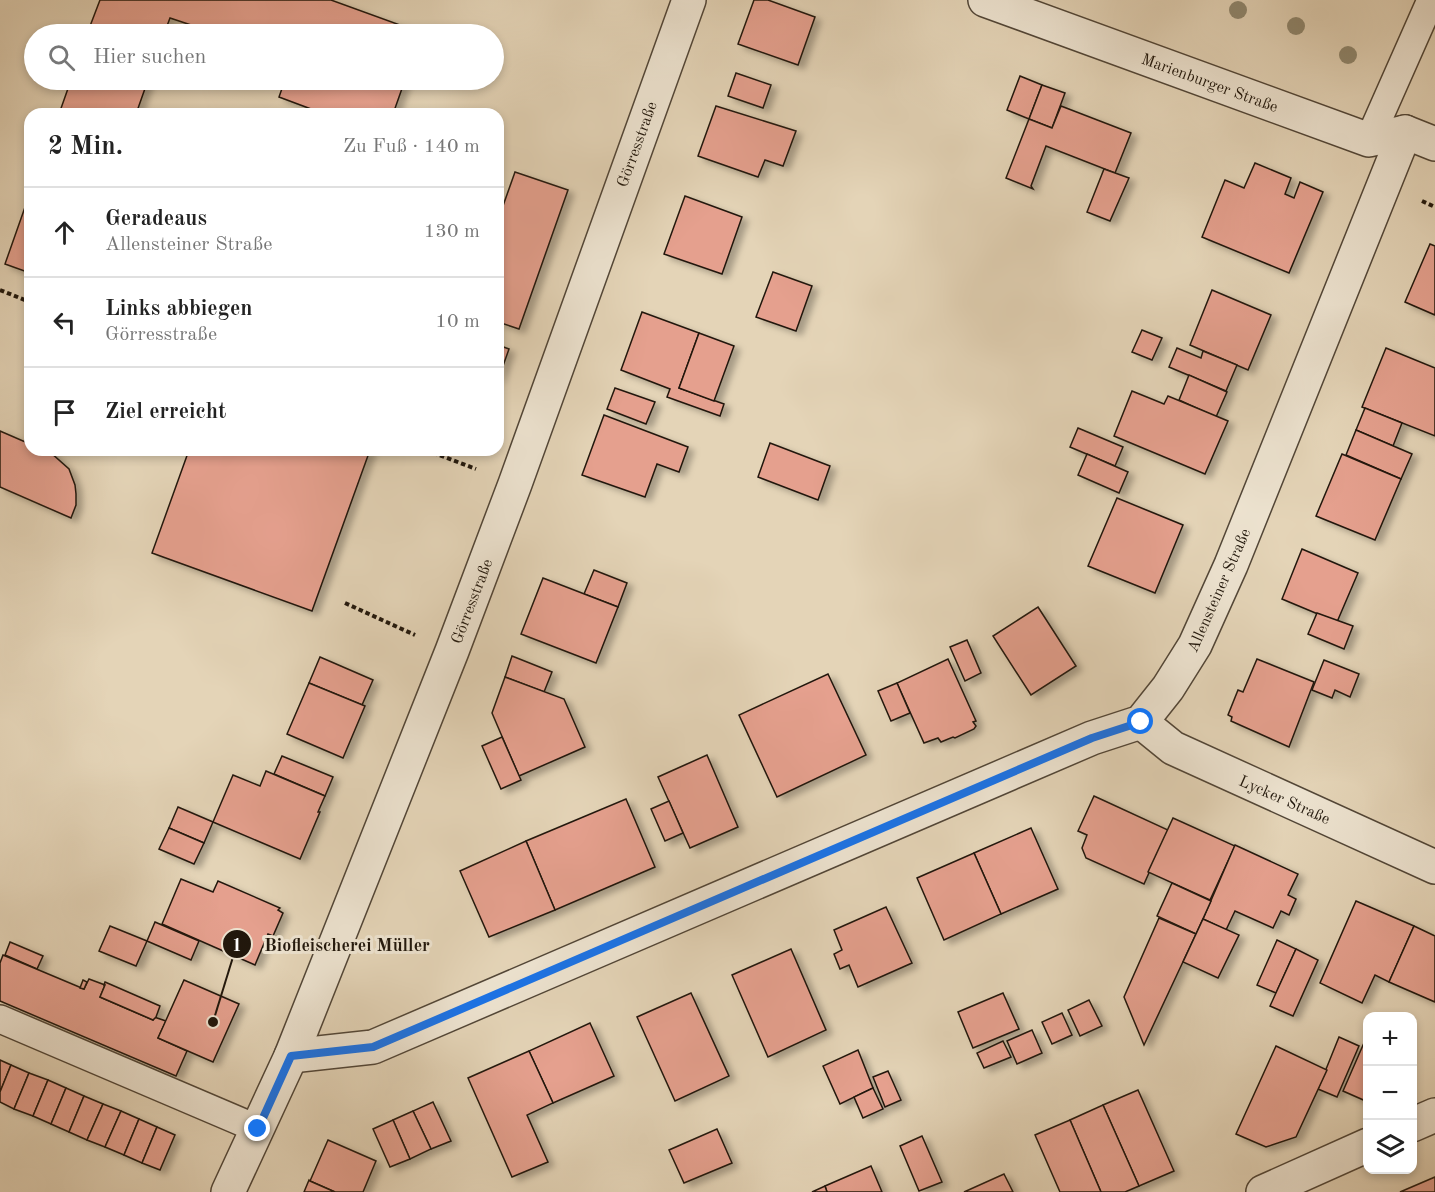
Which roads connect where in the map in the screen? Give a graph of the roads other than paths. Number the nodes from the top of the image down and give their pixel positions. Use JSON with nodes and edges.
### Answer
{"nodes":[{"id":1,"x":689,"y":0,"type":"edge"},
{"id":2,"x":985,"y":0,"type":"edge"},
{"id":3,"x":1431,"y":0,"type":"edge"},
{"id":4,"x":1405,"y":132,"type":"junction"},
{"id":5,"x":1369,"y":140,"type":"junction"},
{"id":6,"x":1435,"y":144,"type":"edge"},
{"id":7,"x":1141,"y":722,"type":"junction"},
{"id":8,"x":1435,"y":867,"type":"edge"},
{"id":9,"x":0,"y":1019,"type":"edge"},
{"id":10,"x":291,"y":1056,"type":"junction"},
{"id":11,"x":1435,"y":1115,"type":"edge"},
{"id":12,"x":1417,"y":1123,"type":"edge"},
{"id":13,"x":258,"y":1129,"type":"junction"},
{"id":14,"x":1363,"y":1147,"type":"edge"},
{"id":15,"x":228,"y":1192,"type":"edge"},
{"id":16,"x":1263,"y":1192,"type":"edge"}],
"edges":[{"from":1,"to":10,"type":"street","name":"Görresstraße"},
{"from":2,"to":5,"type":"street","name":"Marienburger Straße"},
{"from":3,"to":5,"type":"lane"},
{"from":4,"to":5,"type":"street"},
{"from":4,"to":6,"type":"street"},
{"from":4,"to":7,"type":"street","name":"Allensteiner Straße"},
{"from":7,"to":8,"type":"street","name":"Lycker Straße"},
{"from":7,"to":10,"type":"street"},
{"from":9,"to":13,"type":"lane"},
{"from":10,"to":13,"type":"street","name":"Görresstraße"},
{"from":11,"to":12,"type":"street"},
{"from":13,"to":15,"type":"street","name":"Görresstraße"},
{"from":14,"to":16,"type":"street"}]}
